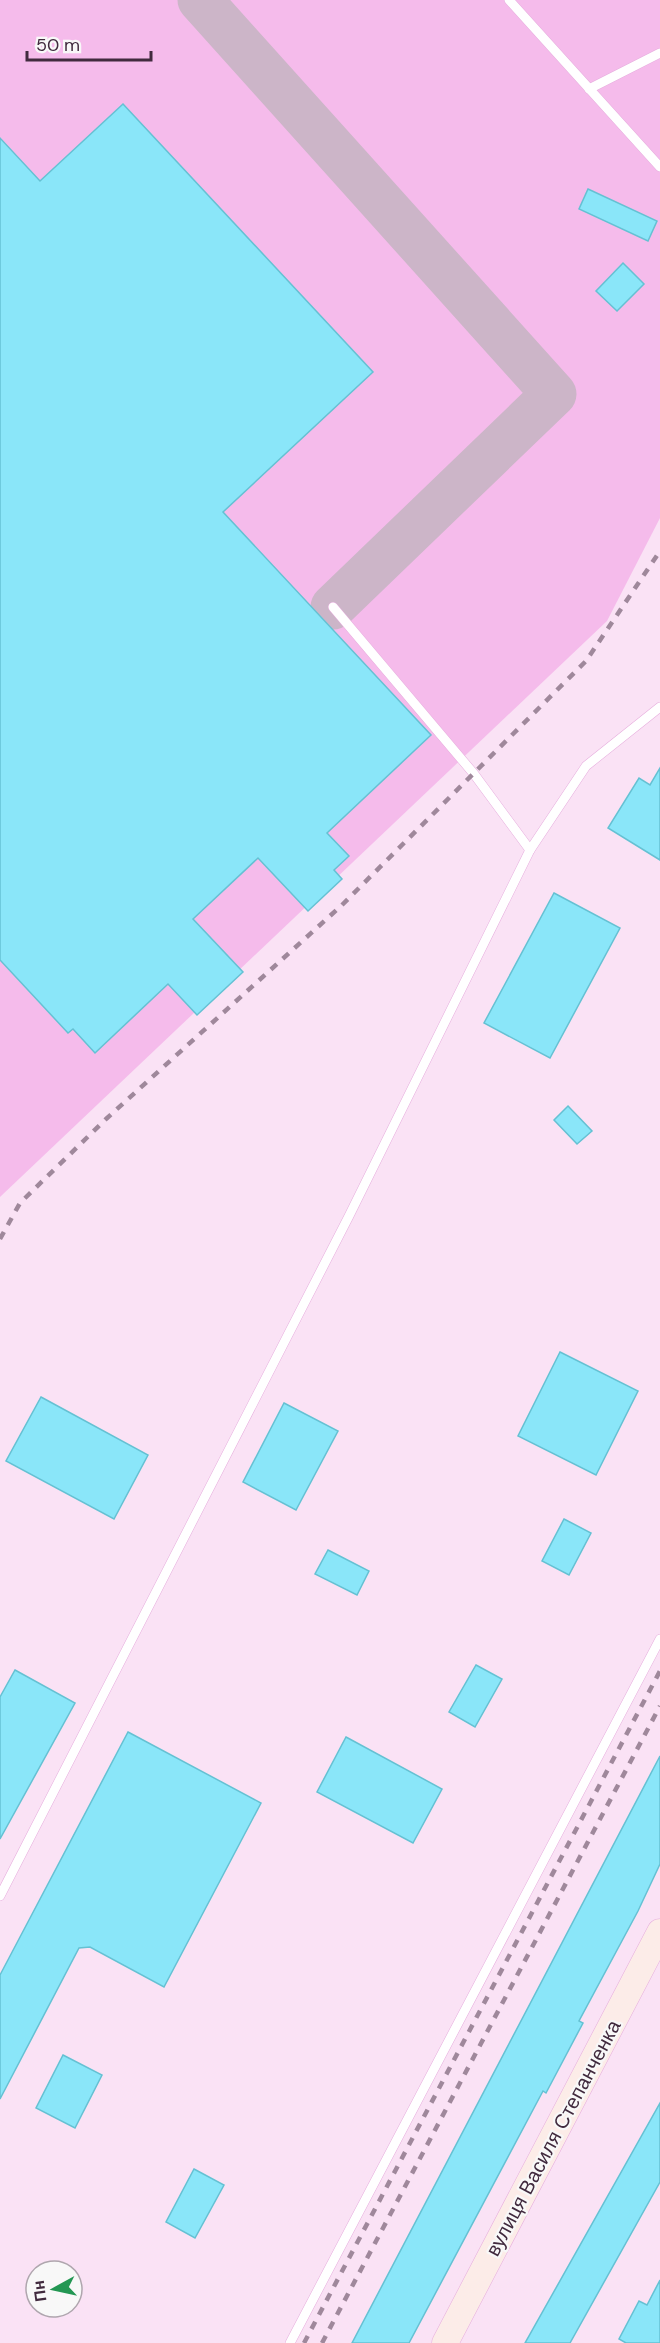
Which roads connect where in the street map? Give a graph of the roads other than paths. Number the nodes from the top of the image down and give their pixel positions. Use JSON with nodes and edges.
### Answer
{"nodes":[{"id":1,"x":509,"y":0,"type":"edge"},
{"id":2,"x":660,"y":53,"type":"edge"},
{"id":3,"x":590,"y":88,"type":"junction"},
{"id":4,"x":660,"y":167,"type":"edge"},
{"id":5,"x":333,"y":607,"type":"dead end"},
{"id":6,"x":660,"y":707,"type":"edge"},
{"id":7,"x":530,"y":850,"type":"junction"},
{"id":8,"x":660,"y":1639,"type":"edge"},
{"id":9,"x":0,"y":1896,"type":"edge"},
{"id":10,"x":660,"y":1932,"type":"edge"},
{"id":11,"x":290,"y":2343,"type":"edge"},
{"id":12,"x":445,"y":2343,"type":"edge"}],
"edges":[{"from":1,"to":3,"type":"lane"},
{"from":2,"to":3,"type":"lane"},
{"from":3,"to":4,"type":"lane"},
{"from":5,"to":7,"type":"lane"},
{"from":6,"to":7,"type":"lane"},
{"from":7,"to":9,"type":"lane"},
{"from":8,"to":11,"type":"lane"},
{"from":10,"to":12,"type":"street","name":"вулиця Василя Степанченка"}]}
